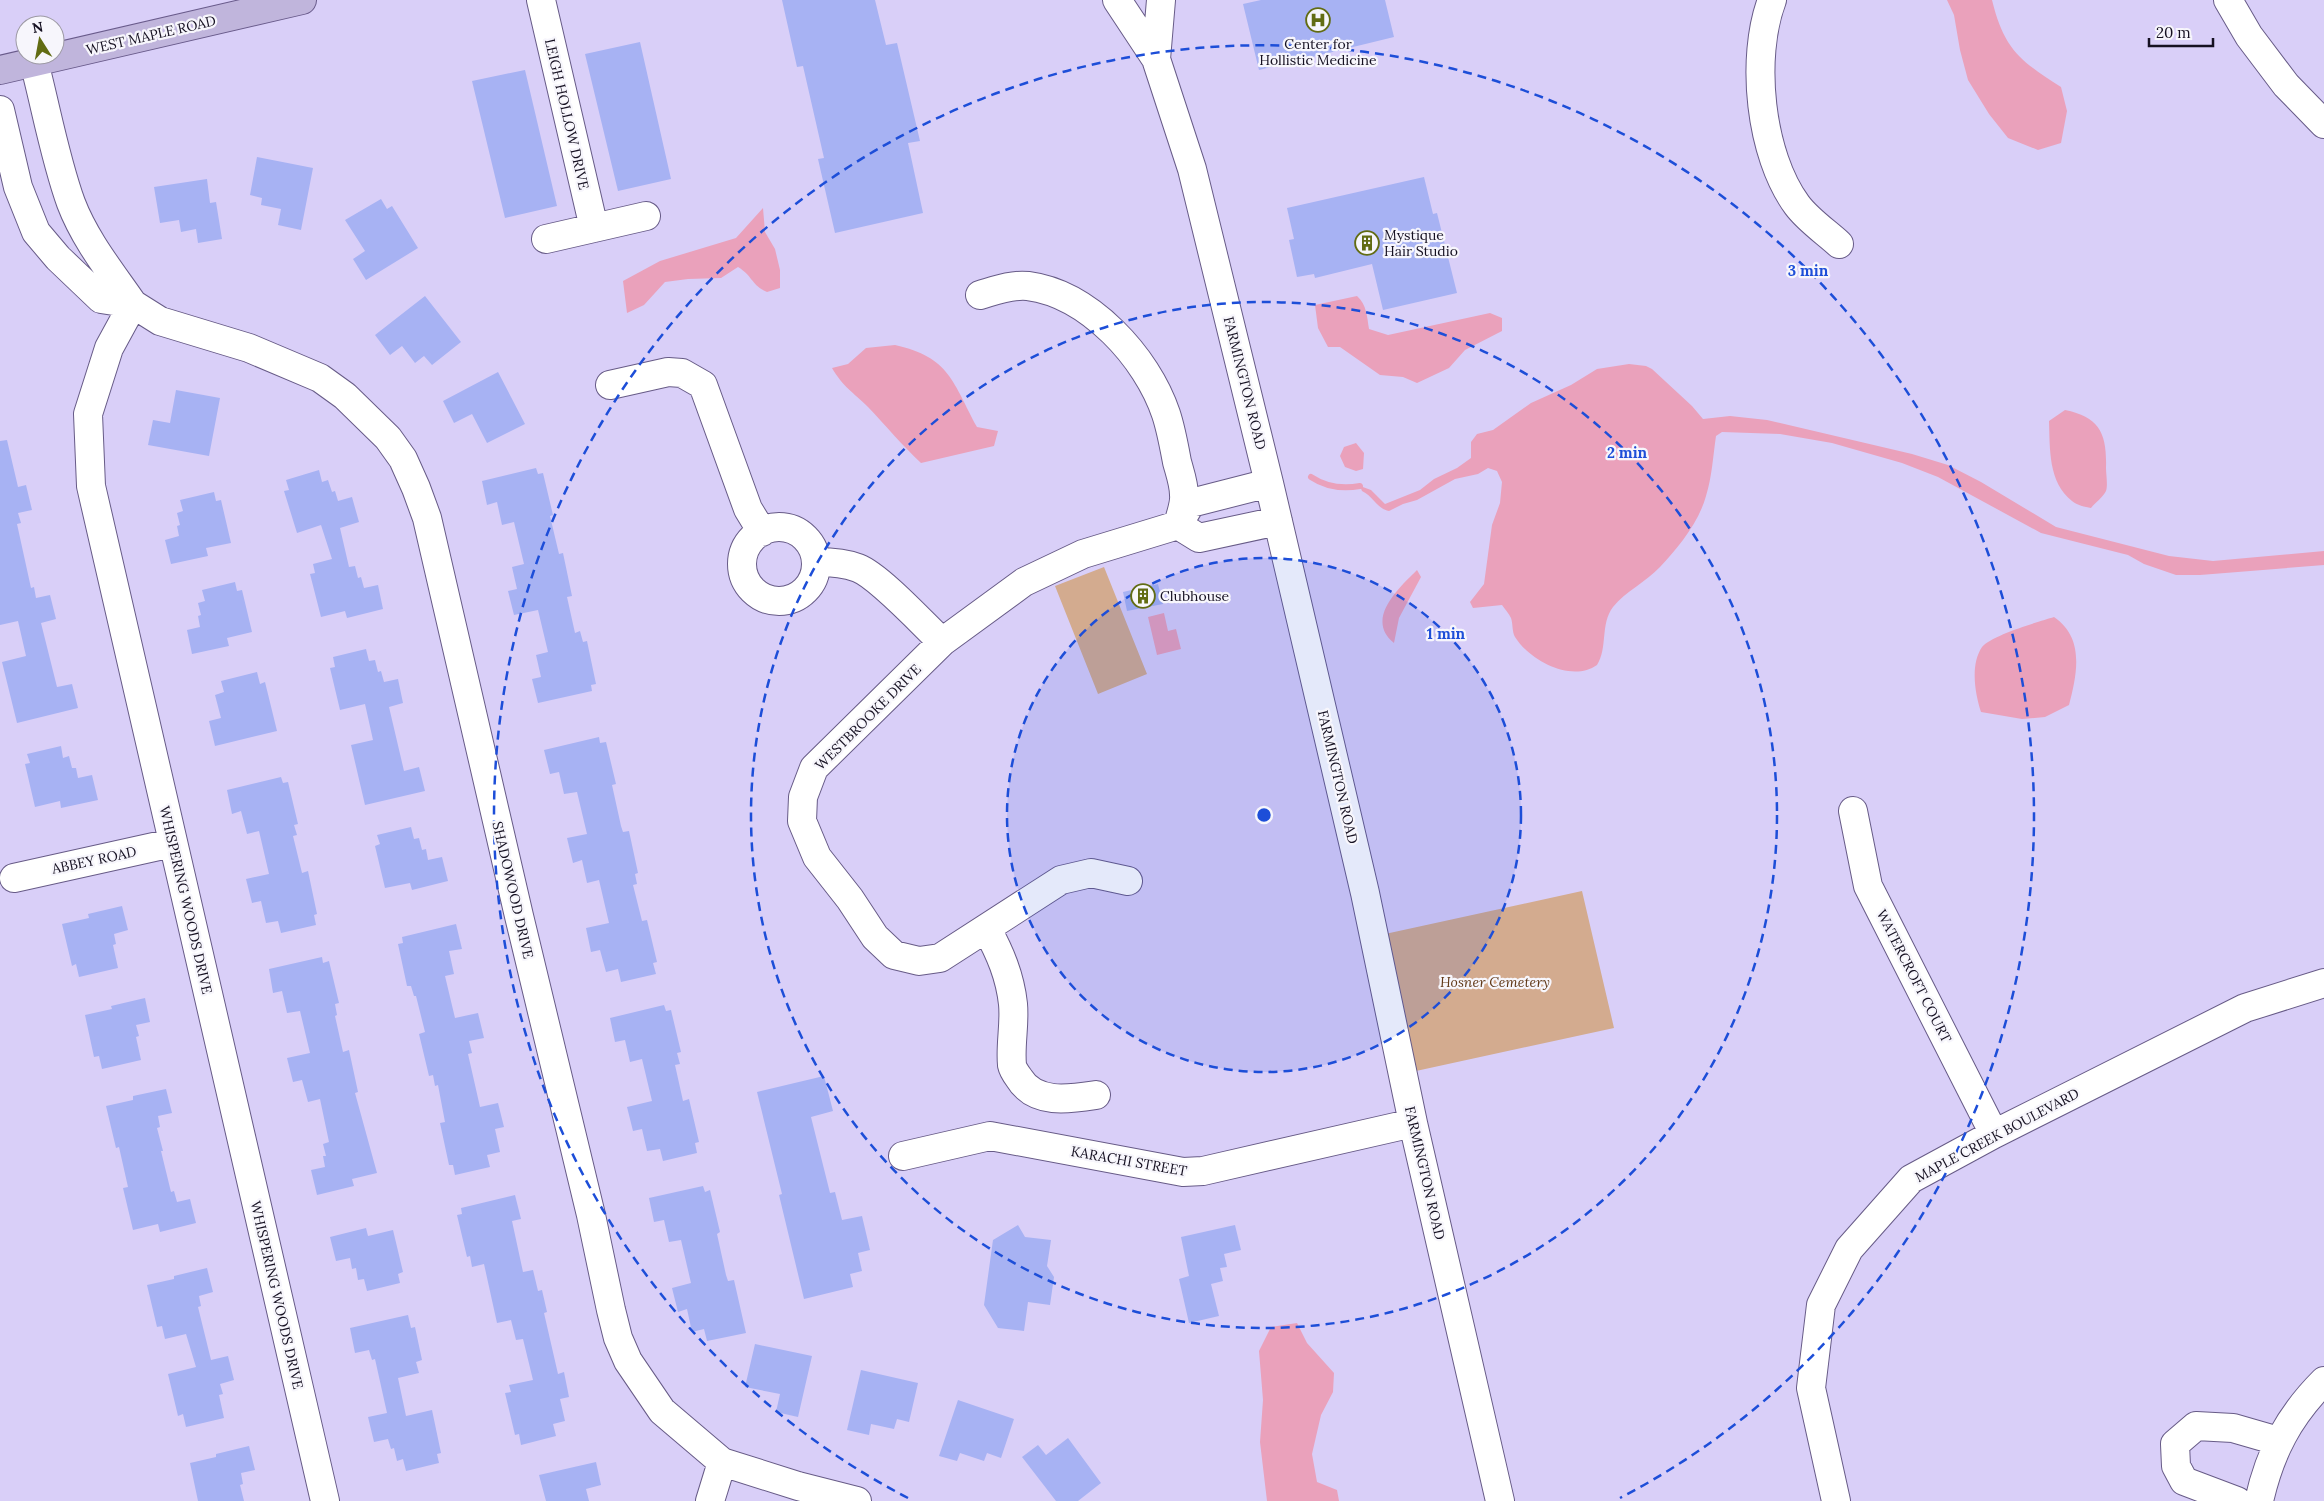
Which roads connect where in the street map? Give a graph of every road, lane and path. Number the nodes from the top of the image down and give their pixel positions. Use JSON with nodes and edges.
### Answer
{"nodes":[{"id":1,"x":302,"y":0,"type":"edge"},
{"id":2,"x":541,"y":0,"type":"edge"},
{"id":3,"x":1117,"y":0,"type":"edge"},
{"id":4,"x":1161,"y":0,"type":"edge"},
{"id":5,"x":1772,"y":0,"type":"edge"},
{"id":6,"x":2228,"y":0,"type":"edge"},
{"id":7,"x":65,"y":55,"type":"edge"},
{"id":8,"x":1156,"y":59,"type":"junction"},
{"id":9,"x":21,"y":65,"type":"edge"},
{"id":10,"x":35,"y":65,"type":"edge"},
{"id":11,"x":0,"y":70,"type":"edge"},
{"id":12,"x":0,"y":110,"type":"edge"},
{"id":13,"x":2324,"y":124,"type":"edge"},
{"id":14,"x":646,"y":216,"type":"dead end"},
{"id":15,"x":594,"y":228,"type":"junction"},
{"id":16,"x":546,"y":239,"type":"dead end"},
{"id":17,"x":1839,"y":244,"type":"dead end"},
{"id":18,"x":980,"y":295,"type":"dead end"},
{"id":19,"x":133,"y":304,"type":"junction"},
{"id":20,"x":610,"y":384,"type":"dead end"},
{"id":21,"x":1269,"y":483,"type":"junction"},
{"id":22,"x":1278,"y":521,"type":"junction"},
{"id":23,"x":1178,"y":525,"type":"junction"},
{"id":24,"x":762,"y":532,"type":"junction"},
{"id":25,"x":817,"y":562,"type":"junction"},
{"id":26,"x":942,"y":642,"type":"junction"},
{"id":27,"x":1853,"y":811,"type":"dead end"},
{"id":28,"x":172,"y":842,"type":"junction"},
{"id":29,"x":14,"y":878,"type":"dead end"},
{"id":30,"x":1128,"y":881,"type":"dead end"},
{"id":31,"x":987,"y":929,"type":"junction"},
{"id":32,"x":2324,"y":983,"type":"edge"},
{"id":33,"x":1096,"y":1095,"type":"dead end"},
{"id":34,"x":1413,"y":1123,"type":"junction"},
{"id":35,"x":1994,"y":1134,"type":"junction"},
{"id":36,"x":903,"y":1156,"type":"dead end"},
{"id":37,"x":2324,"y":1380,"type":"edge"},
{"id":38,"x":2278,"y":1440,"type":"junction"},
{"id":39,"x":722,"y":1462,"type":"junction"},
{"id":40,"x":325,"y":1501,"type":"edge"},
{"id":41,"x":710,"y":1501,"type":"edge"},
{"id":42,"x":857,"y":1501,"type":"edge"},
{"id":43,"x":1500,"y":1501,"type":"edge"},
{"id":44,"x":1836,"y":1501,"type":"edge"},
{"id":45,"x":2236,"y":1501,"type":"edge"},
{"id":46,"x":2259,"y":1501,"type":"edge"}],
"edges":[{"from":1,"to":7,"type":"main road","name":"WEST MAPLE ROAD"},
{"from":2,"to":15,"type":"street","name":"LEIGH HOLLOW DRIVE"},
{"from":3,"to":8,"type":"street","name":"FARMINGTON ROAD"},
{"from":4,"to":8,"type":"street","name":"FARMINGTON ROAD"},
{"from":5,"to":17,"type":"street"},
{"from":6,"to":13,"type":"street"},
{"from":8,"to":21,"type":"street","name":"FARMINGTON ROAD"},
{"from":9,"to":11,"type":"main road","name":"WEST MAPLE ROAD"},
{"from":10,"to":19,"type":"street","name":"SHADOWOOD DRIVE"},
{"from":12,"to":19,"type":"street","name":"SHADOWOOD DRIVE"},
{"from":14,"to":15,"type":"street"},
{"from":15,"to":16,"type":"street"},
{"from":18,"to":23,"type":"street"},
{"from":19,"to":28,"type":"street","name":"WHISPERING WOODS DRIVE"},
{"from":19,"to":39,"type":"street","name":"SHADOWOOD DRIVE"},
{"from":20,"to":24,"type":"street"},
{"from":21,"to":22,"type":"street","name":"FARMINGTON ROAD"},
{"from":21,"to":23,"type":"street"},
{"from":22,"to":23,"type":"street"},
{"from":22,"to":34,"type":"street","name":"FARMINGTON ROAD"},
{"from":23,"to":26,"type":"street","name":"WESTBROOKE DRIVE"},
{"from":24,"to":25,"type":"street"},
{"from":24,"to":25,"type":"street"},
{"from":25,"to":26,"type":"street"},
{"from":26,"to":31,"type":"street","name":"WESTBROOKE DRIVE"},
{"from":27,"to":35,"type":"street","name":"WATERCROFT COURT"},
{"from":28,"to":29,"type":"street","name":"ABBEY ROAD"},
{"from":28,"to":40,"type":"street","name":"WHISPERING WOODS DRIVE"},
{"from":30,"to":31,"type":"street","name":"WESTBROOKE DRIVE"},
{"from":31,"to":33,"type":"street"},
{"from":32,"to":35,"type":"street","name":"MAPLE CREEK BOULEVARD"},
{"from":34,"to":36,"type":"street","name":"KARACHI STREET"},
{"from":34,"to":43,"type":"street","name":"FARMINGTON ROAD"},
{"from":35,"to":44,"type":"street","name":"MAPLE CREEK BOULEVARD"},
{"from":37,"to":38,"type":"street"},
{"from":38,"to":45,"type":"street"},
{"from":38,"to":46,"type":"street"},
{"from":39,"to":41,"type":"street"},
{"from":39,"to":42,"type":"street","name":"SHADOWOOD DRIVE"}]}
